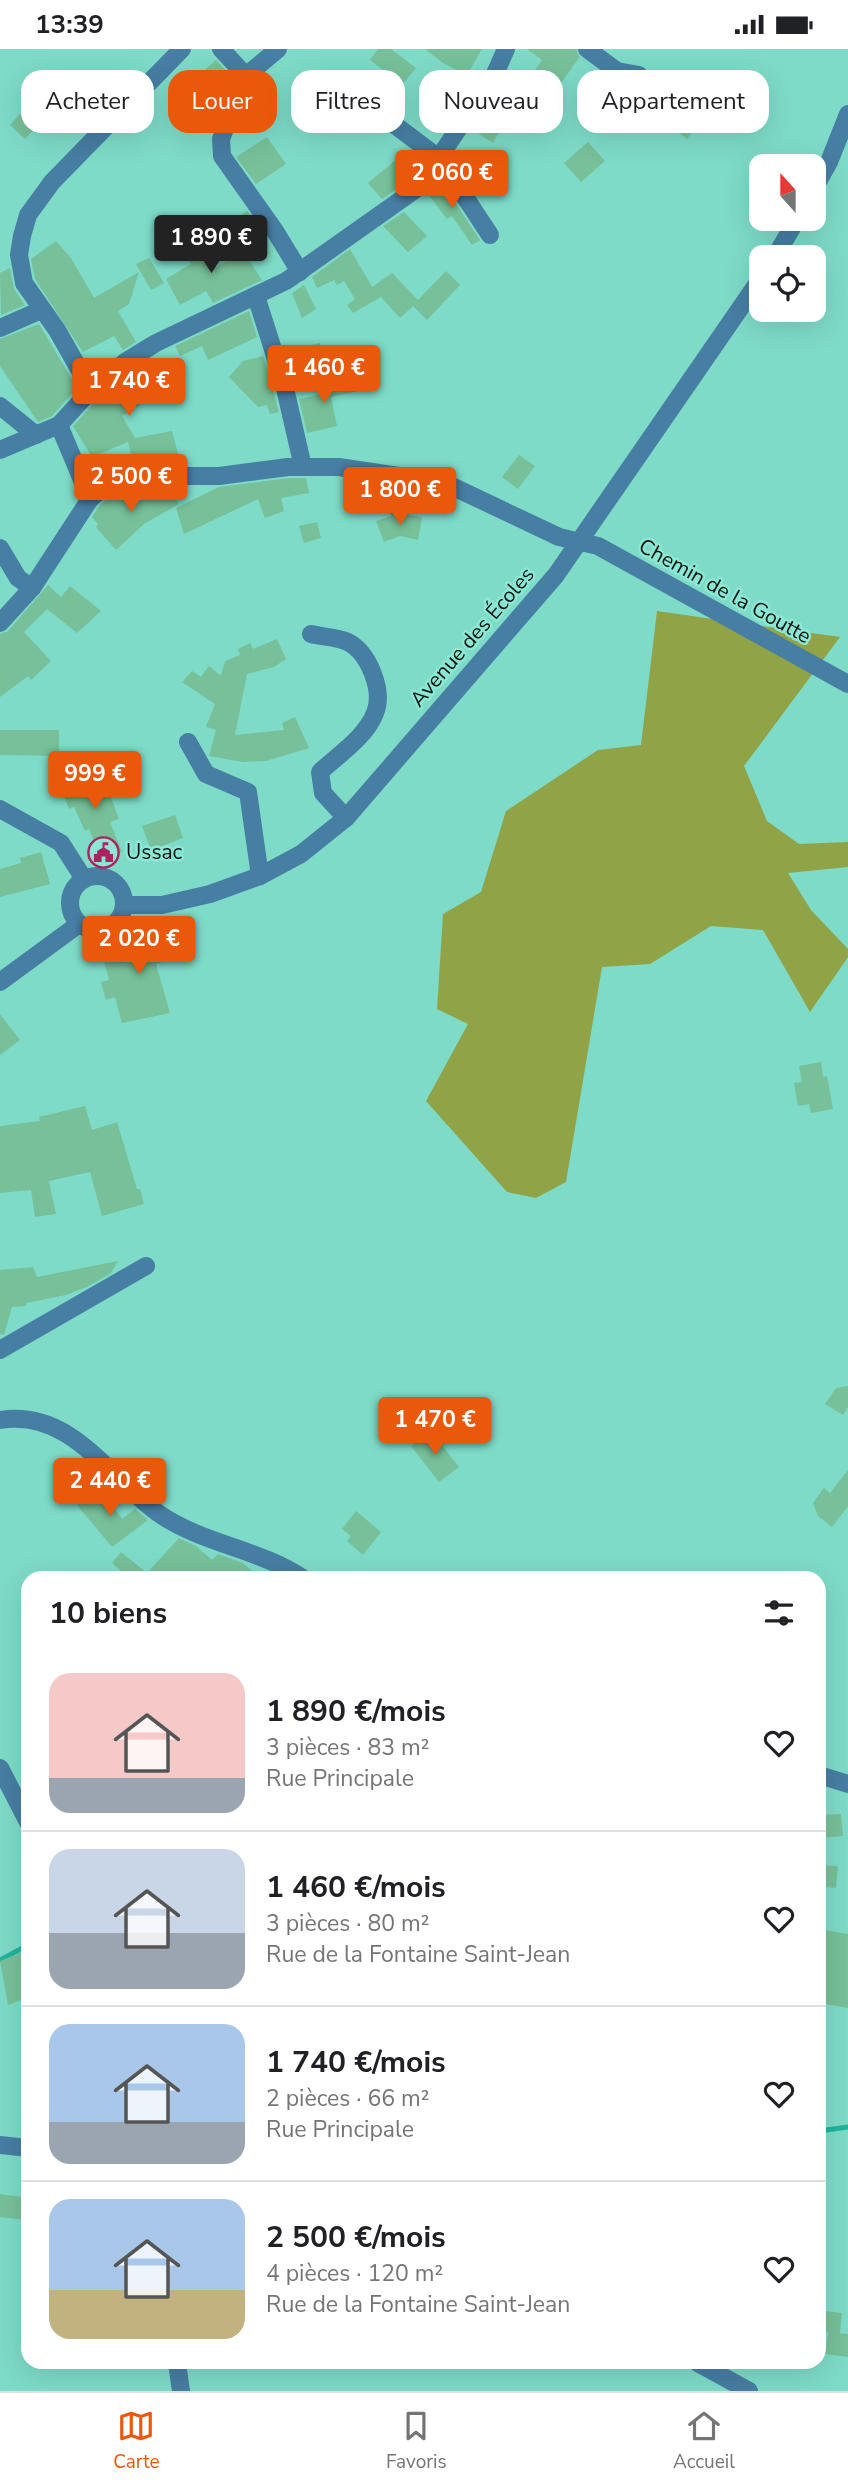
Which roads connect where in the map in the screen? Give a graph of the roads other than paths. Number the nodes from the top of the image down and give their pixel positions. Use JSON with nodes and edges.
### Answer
{"nodes":[{"id":1,"x":182,"y":49,"type":"edge"},
{"id":2,"x":221,"y":49,"type":"edge"},
{"id":3,"x":278,"y":49,"type":"edge"},
{"id":4,"x":506,"y":49,"type":"edge"},
{"id":5,"x":587,"y":49,"type":"edge"},
{"id":6,"x":240,"y":70,"type":"edge"},
{"id":7,"x":253,"y":70,"type":"edge"},
{"id":8,"x":616,"y":70,"type":"edge"},
{"id":9,"x":848,"y":114,"type":"edge"},
{"id":10,"x":223,"y":133,"type":"edge"},
{"id":11,"x":405,"y":133,"type":"edge"},
{"id":12,"x":440,"y":159,"type":"junction"},
{"id":13,"x":826,"y":167,"type":"edge"},
{"id":14,"x":490,"y":235,"type":"dead end"},
{"id":15,"x":300,"y":272,"type":"junction"},
{"id":16,"x":749,"y":295,"type":"edge"},
{"id":17,"x":256,"y":296,"type":"junction"},
{"id":18,"x":41,"y":310,"type":"junction"},
{"id":19,"x":0,"y":328,"type":"edge"},
{"id":20,"x":92,"y":390,"type":"junction"},
{"id":21,"x":0,"y":407,"type":"edge"},
{"id":22,"x":59,"y":425,"type":"junction"},
{"id":23,"x":36,"y":435,"type":"junction"},
{"id":24,"x":0,"y":450,"type":"edge"},
{"id":25,"x":303,"y":467,"type":"junction"},
{"id":26,"x":90,"y":499,"type":"junction"},
{"id":27,"x":579,"y":540,"type":"junction"},
{"id":28,"x":0,"y":548,"type":"edge"},
{"id":29,"x":32,"y":588,"type":"junction"},
{"id":30,"x":0,"y":623,"type":"edge"},
{"id":31,"x":311,"y":634,"type":"dead end"},
{"id":32,"x":848,"y":684,"type":"edge"},
{"id":33,"x":188,"y":742,"type":"dead end"},
{"id":34,"x":1,"y":810,"type":"edge"},
{"id":35,"x":346,"y":818,"type":"junction"},
{"id":36,"x":260,"y":876,"type":"junction"},
{"id":37,"x":84,"y":879,"type":"junction"},
{"id":38,"x":124,"y":905,"type":"junction"},
{"id":39,"x":79,"y":923,"type":"junction"},
{"id":40,"x":0,"y":982,"type":"edge"},
{"id":41,"x":146,"y":1266,"type":"dead end"},
{"id":42,"x":0,"y":1350,"type":"edge"},
{"id":43,"x":0,"y":1420,"type":"edge"},
{"id":44,"x":286,"y":1571,"type":"edge"},
{"id":45,"x":0,"y":1768,"type":"edge"},
{"id":46,"x":826,"y":1777,"type":"edge"},
{"id":47,"x":848,"y":1784,"type":"edge"},
{"id":48,"x":21,"y":1808,"type":"edge"},
{"id":49,"x":0,"y":2145,"type":"edge"},
{"id":50,"x":21,"y":2147,"type":"edge"},
{"id":51,"x":178,"y":2369,"type":"edge"},
{"id":52,"x":709,"y":2369,"type":"edge"},
{"id":53,"x":181,"y":2391,"type":"edge"},
{"id":54,"x":749,"y":2391,"type":"edge"}],
"edges":[{"from":1,"to":18,"type":"street"},
{"from":2,"to":6,"type":"street"},
{"from":3,"to":7,"type":"street"},
{"from":4,"to":12,"type":"street"},
{"from":5,"to":8,"type":"street"},
{"from":9,"to":13,"type":"street"},
{"from":10,"to":15,"type":"street"},
{"from":11,"to":12,"type":"street"},
{"from":12,"to":14,"type":"street"},
{"from":12,"to":15,"type":"street"},
{"from":15,"to":17,"type":"street"},
{"from":16,"to":27,"type":"street","name":"Avenue des Écoles"},
{"from":17,"to":20,"type":"street"},
{"from":17,"to":25,"type":"street"},
{"from":18,"to":19,"type":"street"},
{"from":18,"to":20,"type":"street"},
{"from":20,"to":22,"type":"street"},
{"from":21,"to":23,"type":"street"},
{"from":22,"to":23,"type":"street"},
{"from":22,"to":26,"type":"street"},
{"from":23,"to":24,"type":"street"},
{"from":25,"to":26,"type":"street","name":"Chemin de la Goutte"},
{"from":25,"to":27,"type":"street","name":"Chemin de la Goutte"},
{"from":26,"to":29,"type":"street"},
{"from":27,"to":32,"type":"street","name":"Chemin de la Goutte"},
{"from":27,"to":35,"type":"street","name":"Avenue des Écoles"},
{"from":28,"to":29,"type":"street"},
{"from":29,"to":30,"type":"street"},
{"from":31,"to":35,"type":"street"},
{"from":33,"to":36,"type":"street"},
{"from":34,"to":37,"type":"street"},
{"from":35,"to":36,"type":"street","name":"Avenue des Écoles"},
{"from":36,"to":38,"type":"street","name":"Avenue des Écoles"},
{"from":37,"to":38,"type":"street"},
{"from":37,"to":39,"type":"street"},
{"from":38,"to":39,"type":"street"},
{"from":39,"to":40,"type":"street"},
{"from":41,"to":42,"type":"street"},
{"from":43,"to":44,"type":"street"},
{"from":45,"to":48,"type":"street"},
{"from":46,"to":47,"type":"street"},
{"from":49,"to":50,"type":"street"},
{"from":51,"to":53,"type":"street"},
{"from":52,"to":54,"type":"street"}]}
